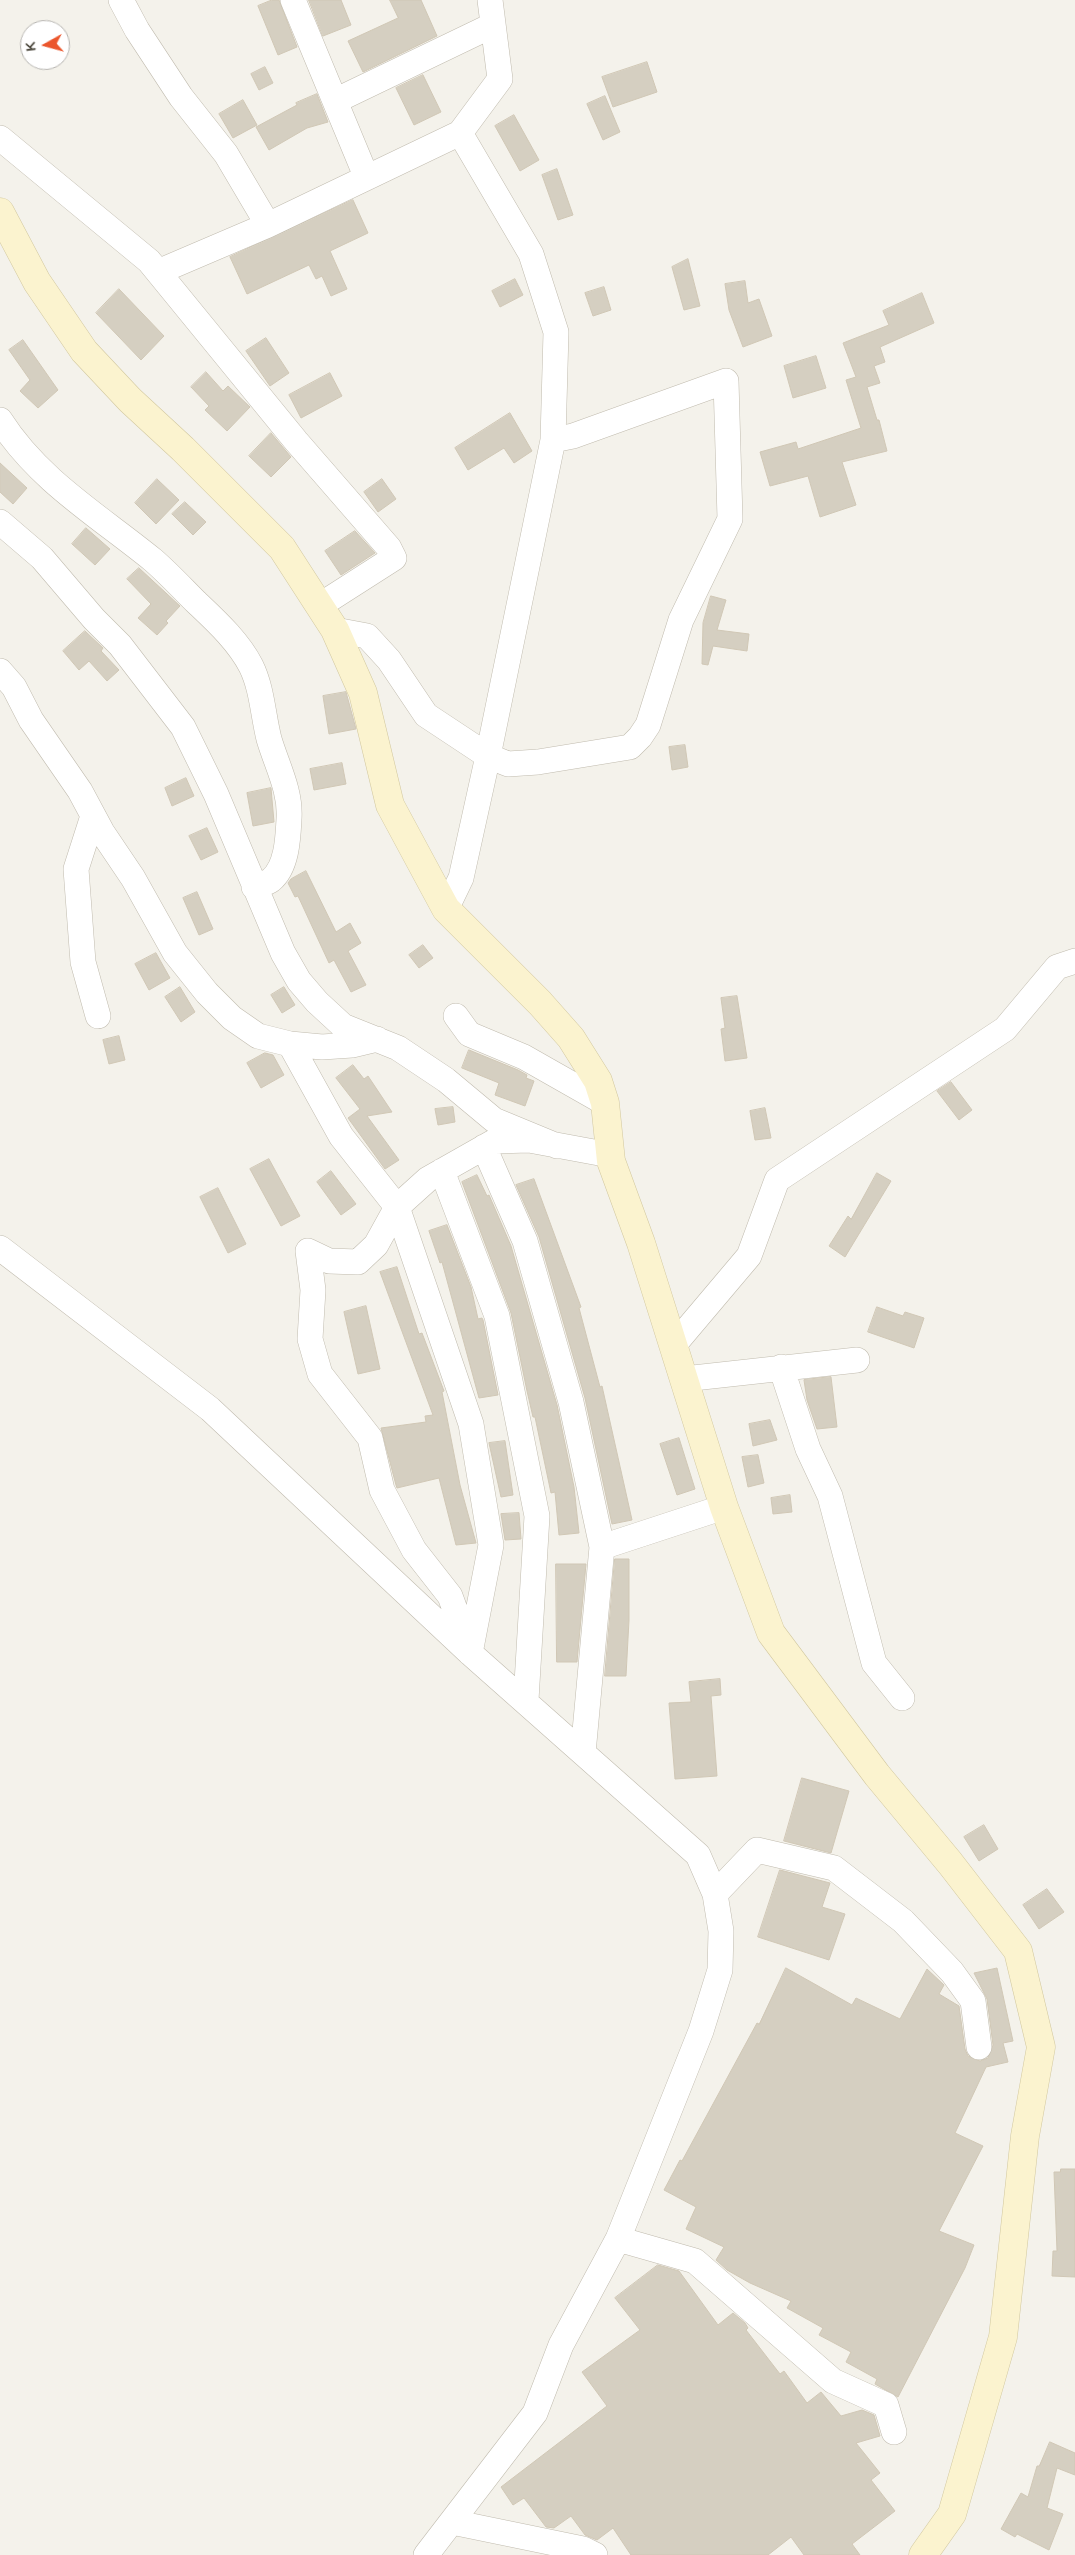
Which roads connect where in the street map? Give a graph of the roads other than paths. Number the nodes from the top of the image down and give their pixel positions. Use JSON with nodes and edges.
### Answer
{"nodes":[{"id":1,"x":121,"y":0,"type":"edge"},
{"id":2,"x":293,"y":0,"type":"edge"},
{"id":3,"x":490,"y":0,"type":"edge"},
{"id":4,"x":493,"y":25,"type":"junction"},
{"id":5,"x":335,"y":101,"type":"junction"},
{"id":6,"x":460,"y":133,"type":"junction"},
{"id":7,"x":0,"y":138,"type":"edge"},
{"id":8,"x":366,"y":176,"type":"junction"},
{"id":9,"x":0,"y":212,"type":"edge"},
{"id":10,"x":268,"y":225,"type":"junction"},
{"id":11,"x":158,"y":272,"type":"junction"},
{"id":12,"x":0,"y":420,"type":"edge"},
{"id":13,"x":553,"y":440,"type":"junction"},
{"id":14,"x":0,"y":522,"type":"edge"},
{"id":15,"x":320,"y":606,"type":"junction"},
{"id":16,"x":334,"y":630,"type":"junction"},
{"id":17,"x":0,"y":670,"type":"edge"},
{"id":18,"x":488,"y":756,"type":"junction"},
{"id":19,"x":93,"y":816,"type":"junction"},
{"id":20,"x":254,"y":887,"type":"junction"},
{"id":21,"x":446,"y":910,"type":"junction"},
{"id":22,"x":1075,"y":961,"type":"edge"},
{"id":23,"x":98,"y":1016,"type":"dead end"},
{"id":24,"x":456,"y":1016,"type":"dead end"},
{"id":25,"x":377,"y":1039,"type":"junction"},
{"id":26,"x":290,"y":1044,"type":"junction"},
{"id":27,"x":605,"y":1103,"type":"junction"},
{"id":28,"x":557,"y":1146,"type":"junction"},
{"id":29,"x":484,"y":1147,"type":"junction"},
{"id":30,"x":610,"y":1155,"type":"junction"},
{"id":31,"x":442,"y":1171,"type":"junction"},
{"id":32,"x":397,"y":1207,"type":"junction"},
{"id":33,"x":0,"y":1248,"type":"edge"},
{"id":34,"x":673,"y":1346,"type":"junction"},
{"id":35,"x":857,"y":1360,"type":"dead end"},
{"id":36,"x":780,"y":1367,"type":"junction"},
{"id":37,"x":684,"y":1379,"type":"junction"},
{"id":38,"x":724,"y":1506,"type":"junction"},
{"id":39,"x":602,"y":1547,"type":"junction"},
{"id":40,"x":470,"y":1653,"type":"junction"},
{"id":41,"x":902,"y":1698,"type":"dead end"},
{"id":42,"x":526,"y":1700,"type":"junction"},
{"id":43,"x":583,"y":1753,"type":"junction"},
{"id":44,"x":715,"y":1894,"type":"junction"},
{"id":45,"x":979,"y":2047,"type":"dead end"},
{"id":46,"x":618,"y":2239,"type":"junction"},
{"id":47,"x":894,"y":2432,"type":"dead end"},
{"id":48,"x":452,"y":2522,"type":"junction"},
{"id":49,"x":426,"y":2555,"type":"edge"},
{"id":50,"x":595,"y":2555,"type":"edge"},
{"id":51,"x":923,"y":2555,"type":"edge"}],
"edges":[{"from":1,"to":10,"type":"street"},
{"from":2,"to":5,"type":"street"},
{"from":3,"to":4,"type":"street"},
{"from":4,"to":5,"type":"street"},
{"from":4,"to":6,"type":"street"},
{"from":5,"to":8,"type":"street"},
{"from":6,"to":8,"type":"street"},
{"from":6,"to":13,"type":"street"},
{"from":7,"to":11,"type":"street"},
{"from":8,"to":10,"type":"street"},
{"from":9,"to":15,"type":"main road"},
{"from":10,"to":11,"type":"street"},
{"from":11,"to":15,"type":"street"},
{"from":12,"to":20,"type":"street"},
{"from":13,"to":18,"type":"street"},
{"from":13,"to":18,"type":"street"},
{"from":14,"to":20,"type":"street"},
{"from":15,"to":16,"type":"main road"},
{"from":16,"to":18,"type":"street"},
{"from":16,"to":21,"type":"main road"},
{"from":17,"to":19,"type":"street"},
{"from":18,"to":21,"type":"street"},
{"from":19,"to":23,"type":"street"},
{"from":19,"to":26,"type":"street"},
{"from":20,"to":25,"type":"street"},
{"from":21,"to":27,"type":"main road"},
{"from":22,"to":34,"type":"street"},
{"from":24,"to":27,"type":"street"},
{"from":25,"to":26,"type":"street"},
{"from":25,"to":28,"type":"street"},
{"from":26,"to":32,"type":"street"},
{"from":27,"to":30,"type":"main road"},
{"from":28,"to":29,"type":"street"},
{"from":28,"to":30,"type":"street"},
{"from":29,"to":31,"type":"street"},
{"from":29,"to":39,"type":"street"},
{"from":30,"to":34,"type":"main road"},
{"from":31,"to":32,"type":"street"},
{"from":31,"to":42,"type":"street"},
{"from":32,"to":40,"type":"street"},
{"from":32,"to":40,"type":"street"},
{"from":33,"to":40,"type":"street"},
{"from":34,"to":37,"type":"main road"},
{"from":35,"to":36,"type":"street"},
{"from":36,"to":37,"type":"street"},
{"from":36,"to":41,"type":"street"},
{"from":37,"to":38,"type":"main road"},
{"from":38,"to":39,"type":"street"},
{"from":38,"to":51,"type":"main road"},
{"from":39,"to":43,"type":"street"},
{"from":40,"to":42,"type":"street"},
{"from":42,"to":43,"type":"street"},
{"from":43,"to":44,"type":"street"},
{"from":44,"to":45,"type":"street"},
{"from":44,"to":46,"type":"street"},
{"from":46,"to":47,"type":"street"},
{"from":46,"to":48,"type":"street"},
{"from":48,"to":49,"type":"street"},
{"from":48,"to":50,"type":"street"}]}
